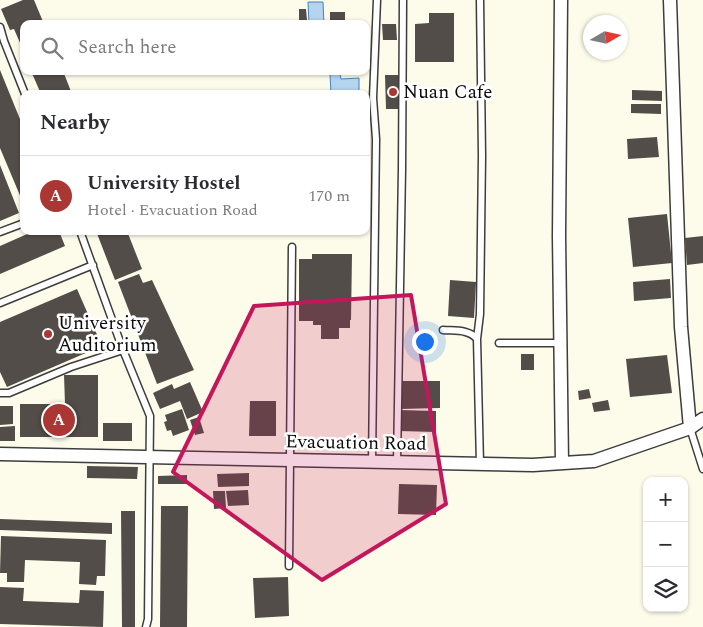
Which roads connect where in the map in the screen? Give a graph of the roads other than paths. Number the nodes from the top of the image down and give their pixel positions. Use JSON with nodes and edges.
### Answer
{"nodes":[{"id":1,"x":378,"y":0,"type":"edge"},
{"id":2,"x":403,"y":0,"type":"edge"},
{"id":3,"x":480,"y":0,"type":"edge"},
{"id":4,"x":562,"y":0,"type":"edge"},
{"id":5,"x":670,"y":0,"type":"edge"},
{"id":6,"x":0,"y":27,"type":"edge"},
{"id":7,"x":23,"y":90,"type":"edge"},
{"id":8,"x":20,"y":224,"type":"edge"},
{"id":9,"x":0,"y":232,"type":"edge"},
{"id":10,"x":81,"y":235,"type":"edge"},
{"id":11,"x":292,"y":247,"type":"dead end"},
{"id":12,"x":92,"y":265,"type":"junction"},
{"id":13,"x":0,"y":303,"type":"edge"},
{"id":14,"x":444,"y":330,"type":"dead end"},
{"id":15,"x":477,"y":339,"type":"junction"},
{"id":16,"x":560,"y":342,"type":"junction"},
{"id":17,"x":499,"y":343,"type":"dead end"},
{"id":18,"x":123,"y":350,"type":"junction"},
{"id":19,"x":0,"y":392,"type":"edge"},
{"id":20,"x":703,"y":419,"type":"edge"},
{"id":21,"x":690,"y":428,"type":"junction"},
{"id":22,"x":0,"y":454,"type":"edge"},
{"id":23,"x":149,"y":458,"type":"junction"},
{"id":24,"x":290,"y":460,"type":"junction"},
{"id":25,"x":372,"y":463,"type":"junction"},
{"id":26,"x":397,"y":463,"type":"junction"},
{"id":27,"x":562,"y":463,"type":"junction"},
{"id":28,"x":480,"y":464,"type":"junction"},
{"id":29,"x":703,"y":469,"type":"edge"},
{"id":30,"x":289,"y":566,"type":"dead end"},
{"id":31,"x":146,"y":627,"type":"edge"}],
"edges":[{"from":1,"to":25,"type":"lane"},
{"from":2,"to":26,"type":"lane"},
{"from":3,"to":15,"type":"lane"},
{"from":4,"to":16,"type":"street"},
{"from":5,"to":21,"type":"street"},
{"from":6,"to":7,"type":"lane"},
{"from":8,"to":9,"type":"lane"},
{"from":10,"to":12,"type":"lane"},
{"from":11,"to":24,"type":"lane"},
{"from":12,"to":13,"type":"lane"},
{"from":12,"to":18,"type":"lane"},
{"from":14,"to":15,"type":"lane"},
{"from":15,"to":28,"type":"lane"},
{"from":16,"to":17,"type":"lane"},
{"from":16,"to":27,"type":"street"},
{"from":18,"to":19,"type":"lane"},
{"from":18,"to":23,"type":"lane"},
{"from":20,"to":21,"type":"street","name":"Evacuation Road"},
{"from":21,"to":27,"type":"street","name":"Evacuation Road"},
{"from":21,"to":29,"type":"lane"},
{"from":22,"to":23,"type":"street","name":"Evacuation Road"},
{"from":23,"to":24,"type":"street","name":"Evacuation Road"},
{"from":23,"to":31,"type":"lane"},
{"from":24,"to":25,"type":"street","name":"Evacuation Road"},
{"from":24,"to":30,"type":"lane"},
{"from":25,"to":26,"type":"street","name":"Evacuation Road"},
{"from":26,"to":28,"type":"street","name":"Evacuation Road"},
{"from":27,"to":28,"type":"street","name":"Evacuation Road"}]}
